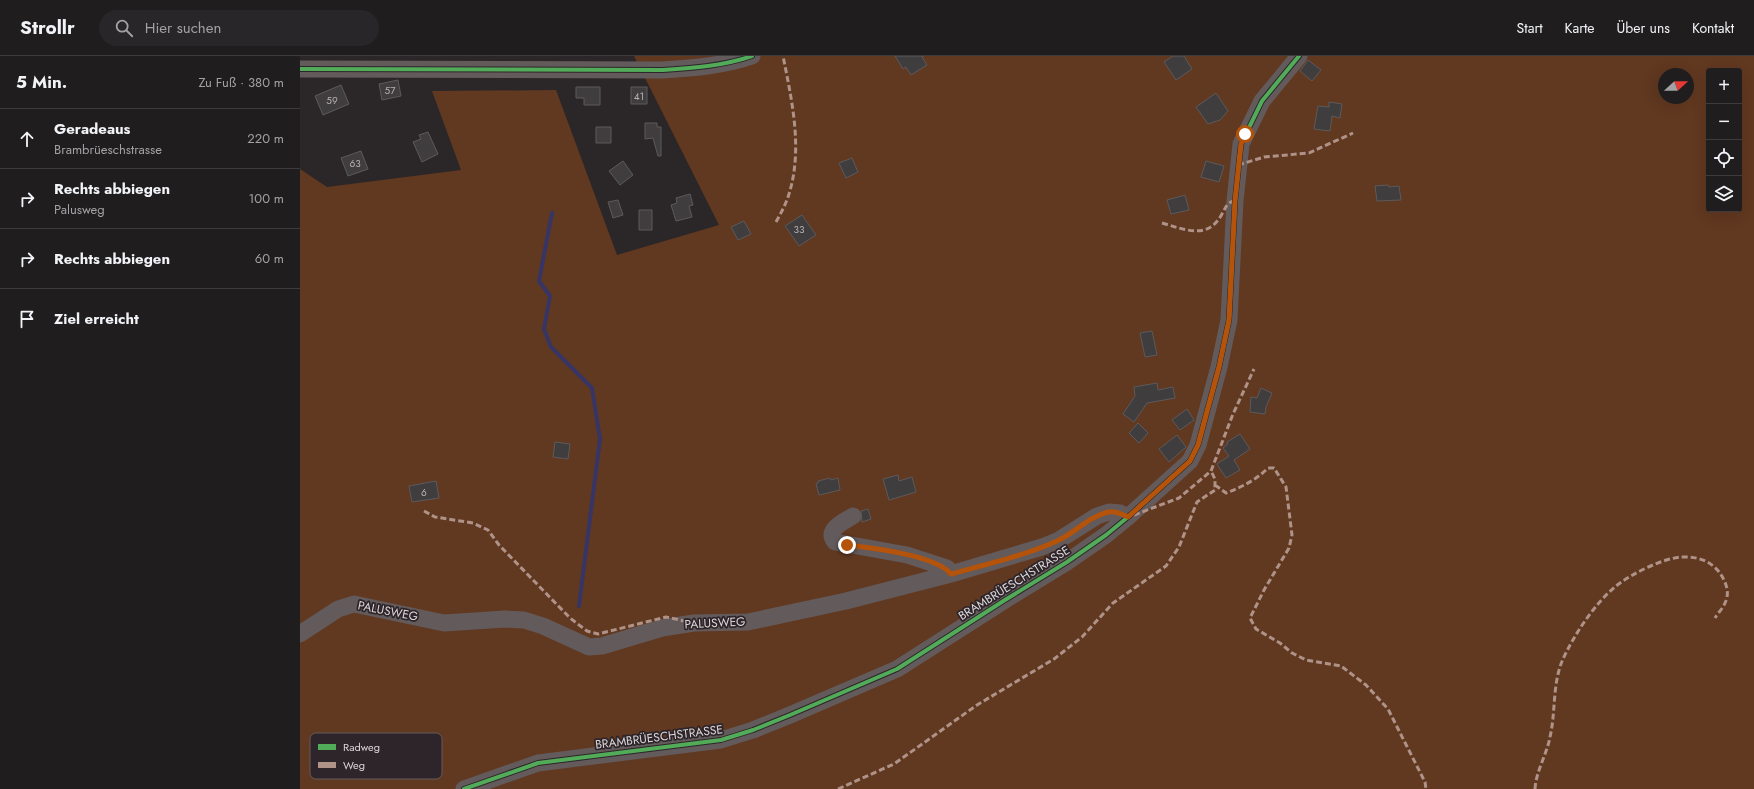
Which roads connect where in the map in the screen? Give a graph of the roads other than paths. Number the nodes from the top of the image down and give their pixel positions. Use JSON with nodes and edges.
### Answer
{"nodes":[{"id":1,"x":752,"y":56,"type":"edge"},
{"id":2,"x":1299,"y":56,"type":"edge"},
{"id":3,"x":300,"y":70,"type":"edge"},
{"id":4,"x":854,"y":516,"type":"dead end"},
{"id":5,"x":1128,"y":517,"type":"junction"},
{"id":6,"x":951,"y":574,"type":"junction"},
{"id":7,"x":300,"y":634,"type":"edge"},
{"id":8,"x":464,"y":789,"type":"edge"}],
"edges":[{"from":1,"to":3,"type":"street"},
{"from":2,"to":5,"type":"street","name":"BRAMBRÜESCHSTRASSE"},
{"from":4,"to":6,"type":"street"},
{"from":5,"to":6,"type":"street","name":"PALUSWEG"},
{"from":5,"to":8,"type":"street","name":"BRAMBRÜESCHSTRASSE"},
{"from":6,"to":7,"type":"street","name":"PALUSWEG"}]}
